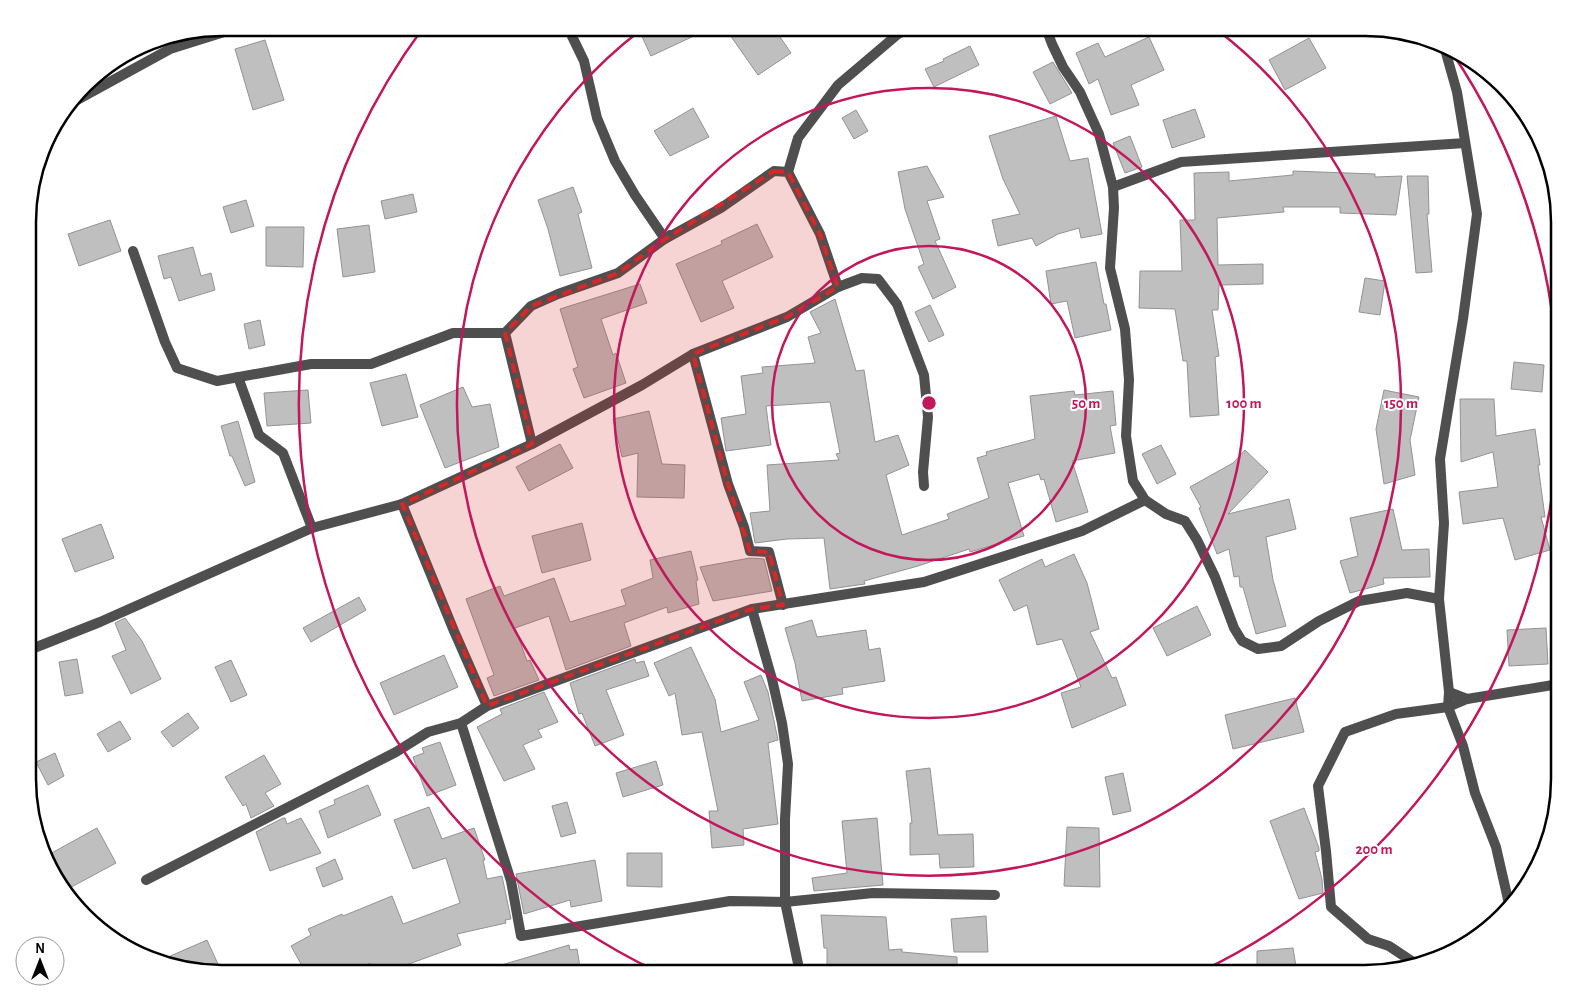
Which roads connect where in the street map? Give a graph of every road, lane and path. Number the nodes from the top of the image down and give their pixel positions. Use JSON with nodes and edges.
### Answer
{"nodes":[{"id":1,"x":572,"y":36,"type":"edge"},
{"id":2,"x":896,"y":36,"type":"edge"},
{"id":3,"x":1049,"y":36,"type":"edge"},
{"id":4,"x":209,"y":37,"type":"edge"},
{"id":5,"x":1446,"y":55,"type":"edge"},
{"id":6,"x":88,"y":94,"type":"edge"},
{"id":7,"x":1465,"y":143,"type":"junction"},
{"id":8,"x":788,"y":172,"type":"junction"},
{"id":9,"x":1113,"y":187,"type":"junction"},
{"id":10,"x":665,"y":239,"type":"junction"},
{"id":11,"x":133,"y":251,"type":"dead end"},
{"id":12,"x":838,"y":287,"type":"junction"},
{"id":13,"x":505,"y":333,"type":"junction"},
{"id":14,"x":693,"y":354,"type":"junction"},
{"id":15,"x":238,"y":377,"type":"junction"},
{"id":16,"x":532,"y":444,"type":"junction"},
{"id":17,"x":924,"y":486,"type":"dead end"},
{"id":18,"x":1145,"y":500,"type":"junction"},
{"id":19,"x":402,"y":504,"type":"junction"},
{"id":20,"x":312,"y":528,"type":"junction"},
{"id":21,"x":1439,"y":599,"type":"junction"},
{"id":22,"x":783,"y":605,"type":"junction"},
{"id":23,"x":752,"y":610,"type":"junction"},
{"id":24,"x":36,"y":647,"type":"edge"},
{"id":25,"x":1551,"y":685,"type":"edge"},
{"id":26,"x":1449,"y":692,"type":"junction"},
{"id":27,"x":1467,"y":699,"type":"junction"},
{"id":28,"x":487,"y":706,"type":"junction"},
{"id":29,"x":1448,"y":707,"type":"junction"},
{"id":30,"x":461,"y":723,"type":"junction"},
{"id":31,"x":146,"y":880,"type":"dead end"},
{"id":32,"x":995,"y":895,"type":"dead end"},
{"id":33,"x":1508,"y":898,"type":"edge"},
{"id":34,"x":785,"y":902,"type":"junction"},
{"id":35,"x":1409,"y":959,"type":"edge"},
{"id":36,"x":798,"y":965,"type":"edge"}],
"edges":[{"from":1,"to":10,"type":"street"},
{"from":2,"to":8,"type":"street"},
{"from":3,"to":9,"type":"street"},
{"from":4,"to":6,"type":"street"},
{"from":5,"to":7,"type":"street"},
{"from":7,"to":9,"type":"street"},
{"from":7,"to":21,"type":"street"},
{"from":8,"to":10,"type":"street"},
{"from":8,"to":12,"type":"street"},
{"from":9,"to":18,"type":"street"},
{"from":10,"to":13,"type":"street"},
{"from":11,"to":15,"type":"street"},
{"from":12,"to":14,"type":"street"},
{"from":12,"to":17,"type":"street"},
{"from":13,"to":15,"type":"street"},
{"from":13,"to":16,"type":"street"},
{"from":14,"to":16,"type":"street"},
{"from":14,"to":22,"type":"street"},
{"from":15,"to":20,"type":"street"},
{"from":16,"to":19,"type":"street"},
{"from":18,"to":21,"type":"street"},
{"from":18,"to":22,"type":"street"},
{"from":19,"to":20,"type":"street"},
{"from":19,"to":28,"type":"street"},
{"from":20,"to":24,"type":"street"},
{"from":21,"to":26,"type":"street"},
{"from":22,"to":23,"type":"street"},
{"from":23,"to":28,"type":"street"},
{"from":23,"to":34,"type":"street"},
{"from":25,"to":27,"type":"street"},
{"from":26,"to":27,"type":"street"},
{"from":26,"to":29,"type":"street"},
{"from":27,"to":29,"type":"street"},
{"from":28,"to":30,"type":"street"},
{"from":29,"to":33,"type":"street"},
{"from":29,"to":35,"type":"street"},
{"from":30,"to":31,"type":"street"},
{"from":30,"to":34,"type":"street"},
{"from":32,"to":34,"type":"street"},
{"from":34,"to":36,"type":"street"}]}
